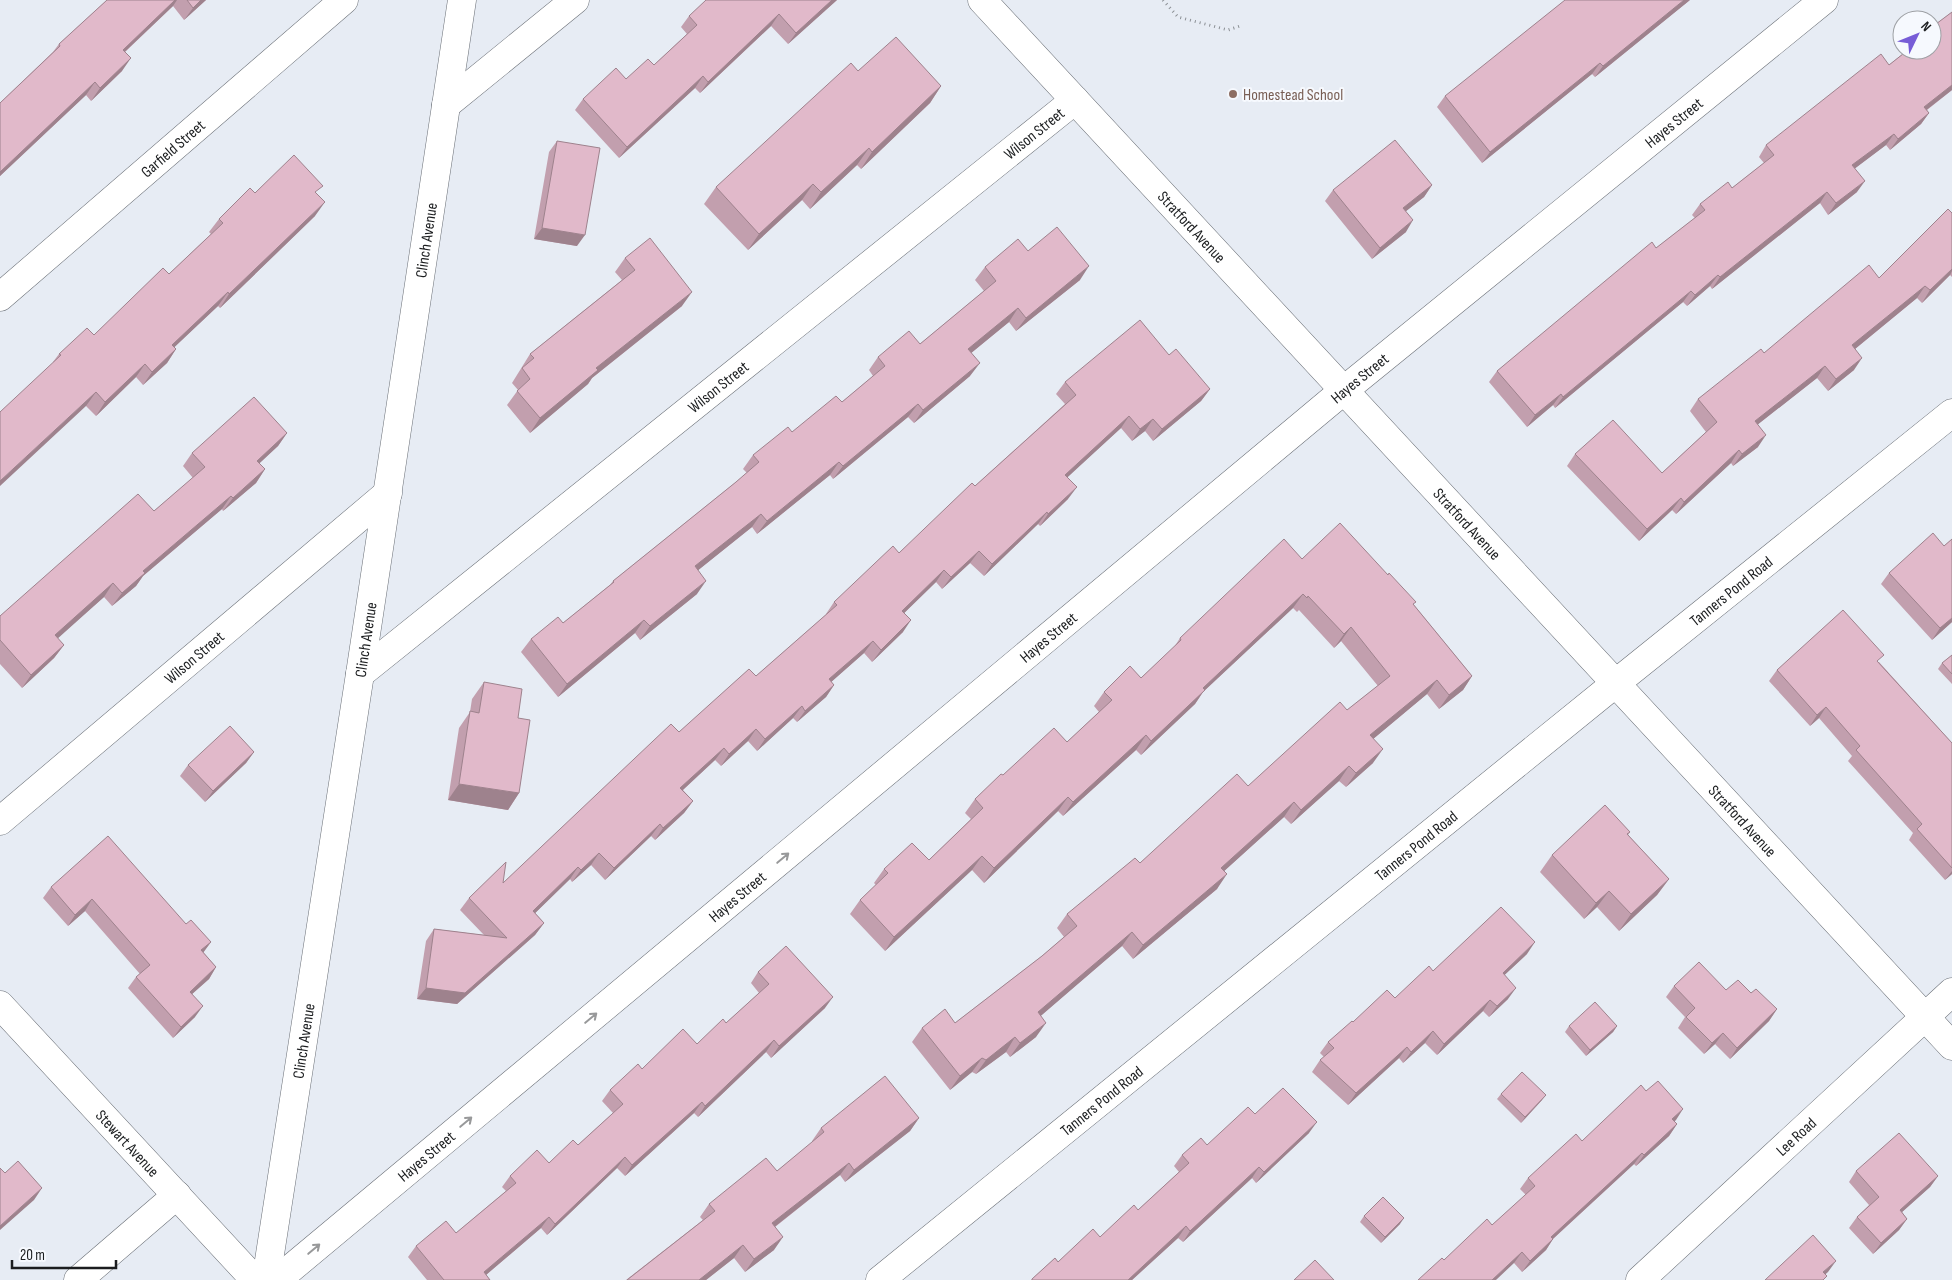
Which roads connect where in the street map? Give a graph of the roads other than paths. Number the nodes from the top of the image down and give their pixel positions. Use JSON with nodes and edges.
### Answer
{"nodes":[{"id":1,"x":344,"y":0,"type":"edge"},
{"id":2,"x":462,"y":0,"type":"edge"},
{"id":3,"x":575,"y":0,"type":"edge"},
{"id":4,"x":982,"y":0,"type":"edge"},
{"id":5,"x":1824,"y":0,"type":"edge"},
{"id":6,"x":1075,"y":100,"type":"junction"},
{"id":7,"x":446,"y":105,"type":"junction"},
{"id":8,"x":0,"y":296,"type":"edge"},
{"id":9,"x":1343,"y":391,"type":"junction"},
{"id":10,"x":1952,"y":413,"type":"edge"},
{"id":11,"x":388,"y":493,"type":"junction"},
{"id":12,"x":360,"y":674,"type":"junction"},
{"id":13,"x":1616,"y":683,"type":"junction"},
{"id":14,"x":0,"y":821,"type":"edge"},
{"id":15,"x":1952,"y":992,"type":"edge"},
{"id":16,"x":0,"y":1005,"type":"edge"},
{"id":17,"x":1925,"y":1016,"type":"junction"},
{"id":18,"x":1952,"y":1046,"type":"edge"},
{"id":19,"x":177,"y":1195,"type":"junction"},
{"id":20,"x":78,"y":1280,"type":"edge"},
{"id":21,"x":255,"y":1280,"type":"edge"},
{"id":22,"x":266,"y":1280,"type":"edge"},
{"id":23,"x":277,"y":1280,"type":"edge"},
{"id":24,"x":880,"y":1280,"type":"edge"},
{"id":25,"x":1640,"y":1280,"type":"edge"}],
"edges":[{"from":1,"to":8,"type":"street","name":"Garfield Street"},
{"from":2,"to":7,"type":"street","name":"Clinch Avenue"},
{"from":3,"to":7,"type":"street"},
{"from":4,"to":6,"type":"street","name":"Stratford Avenue"},
{"from":5,"to":9,"type":"street","name":"Hayes Street"},
{"from":6,"to":9,"type":"street","name":"Stratford Avenue"},
{"from":6,"to":12,"type":"street","name":"Wilson Street"},
{"from":7,"to":11,"type":"street","name":"Clinch Avenue"},
{"from":9,"to":13,"type":"street","name":"Stratford Avenue"},
{"from":23,"to":9,"type":"street","name":"Hayes Street","one_way":true},
{"from":10,"to":13,"type":"street","name":"Tanners Pond Road"},
{"from":11,"to":12,"type":"street","name":"Clinch Avenue"},
{"from":11,"to":14,"type":"street","name":"Wilson Street"},
{"from":12,"to":22,"type":"street","name":"Clinch Avenue"},
{"from":13,"to":17,"type":"street","name":"Stratford Avenue"},
{"from":13,"to":24,"type":"street","name":"Tanners Pond Road"},
{"from":15,"to":17,"type":"street","name":"Lee Road"},
{"from":16,"to":19,"type":"street","name":"Stewart Avenue"},
{"from":17,"to":18,"type":"street","name":"Stratford Avenue"},
{"from":17,"to":25,"type":"street","name":"Lee Road"},
{"from":19,"to":20,"type":"street"},
{"from":19,"to":21,"type":"street","name":"Stewart Avenue"}]}
